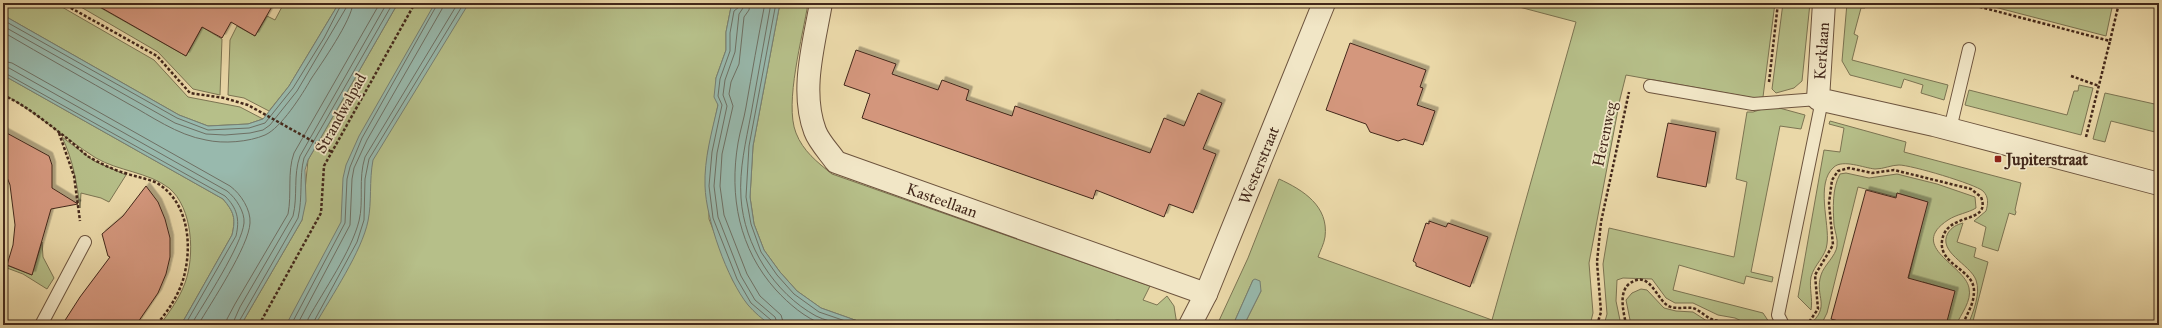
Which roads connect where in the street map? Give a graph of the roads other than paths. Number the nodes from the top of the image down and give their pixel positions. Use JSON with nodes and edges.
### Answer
{"nodes":[{"id":1,"x":821,"y":3,"type":"edge"},
{"id":2,"x":1324,"y":3,"type":"edge"},
{"id":3,"x":1824,"y":3,"type":"edge"},
{"id":4,"x":1969,"y":49,"type":"dead end"},
{"id":5,"x":1650,"y":86,"type":"road end"},
{"id":6,"x":1818,"y":99,"type":"junction"},
{"id":7,"x":1950,"y":129,"type":"junction"},
{"id":8,"x":2159,"y":184,"type":"edge"},
{"id":9,"x":84,"y":242,"type":"road end"},
{"id":10,"x":1206,"y":294,"type":"junction"},
{"id":11,"x":41,"y":325,"type":"edge"},
{"id":12,"x":1190,"y":325,"type":"edge"},
{"id":13,"x":1783,"y":325,"type":"edge"}],
"edges":[{"from":1,"to":10,"type":"street","name":"Kasteellaan"},
{"from":2,"to":10,"type":"street","name":"Westerstraat"},
{"from":3,"to":6,"type":"street","name":"Kerklaan"},
{"from":4,"to":7,"type":"lane"},
{"from":5,"to":6,"type":"lane"},
{"from":6,"to":7,"type":"street"},
{"from":6,"to":13,"type":"lane"},
{"from":7,"to":8,"type":"street"},
{"from":9,"to":11,"type":"lane"},
{"from":10,"to":12,"type":"street","name":"Westerstraat"}]}
